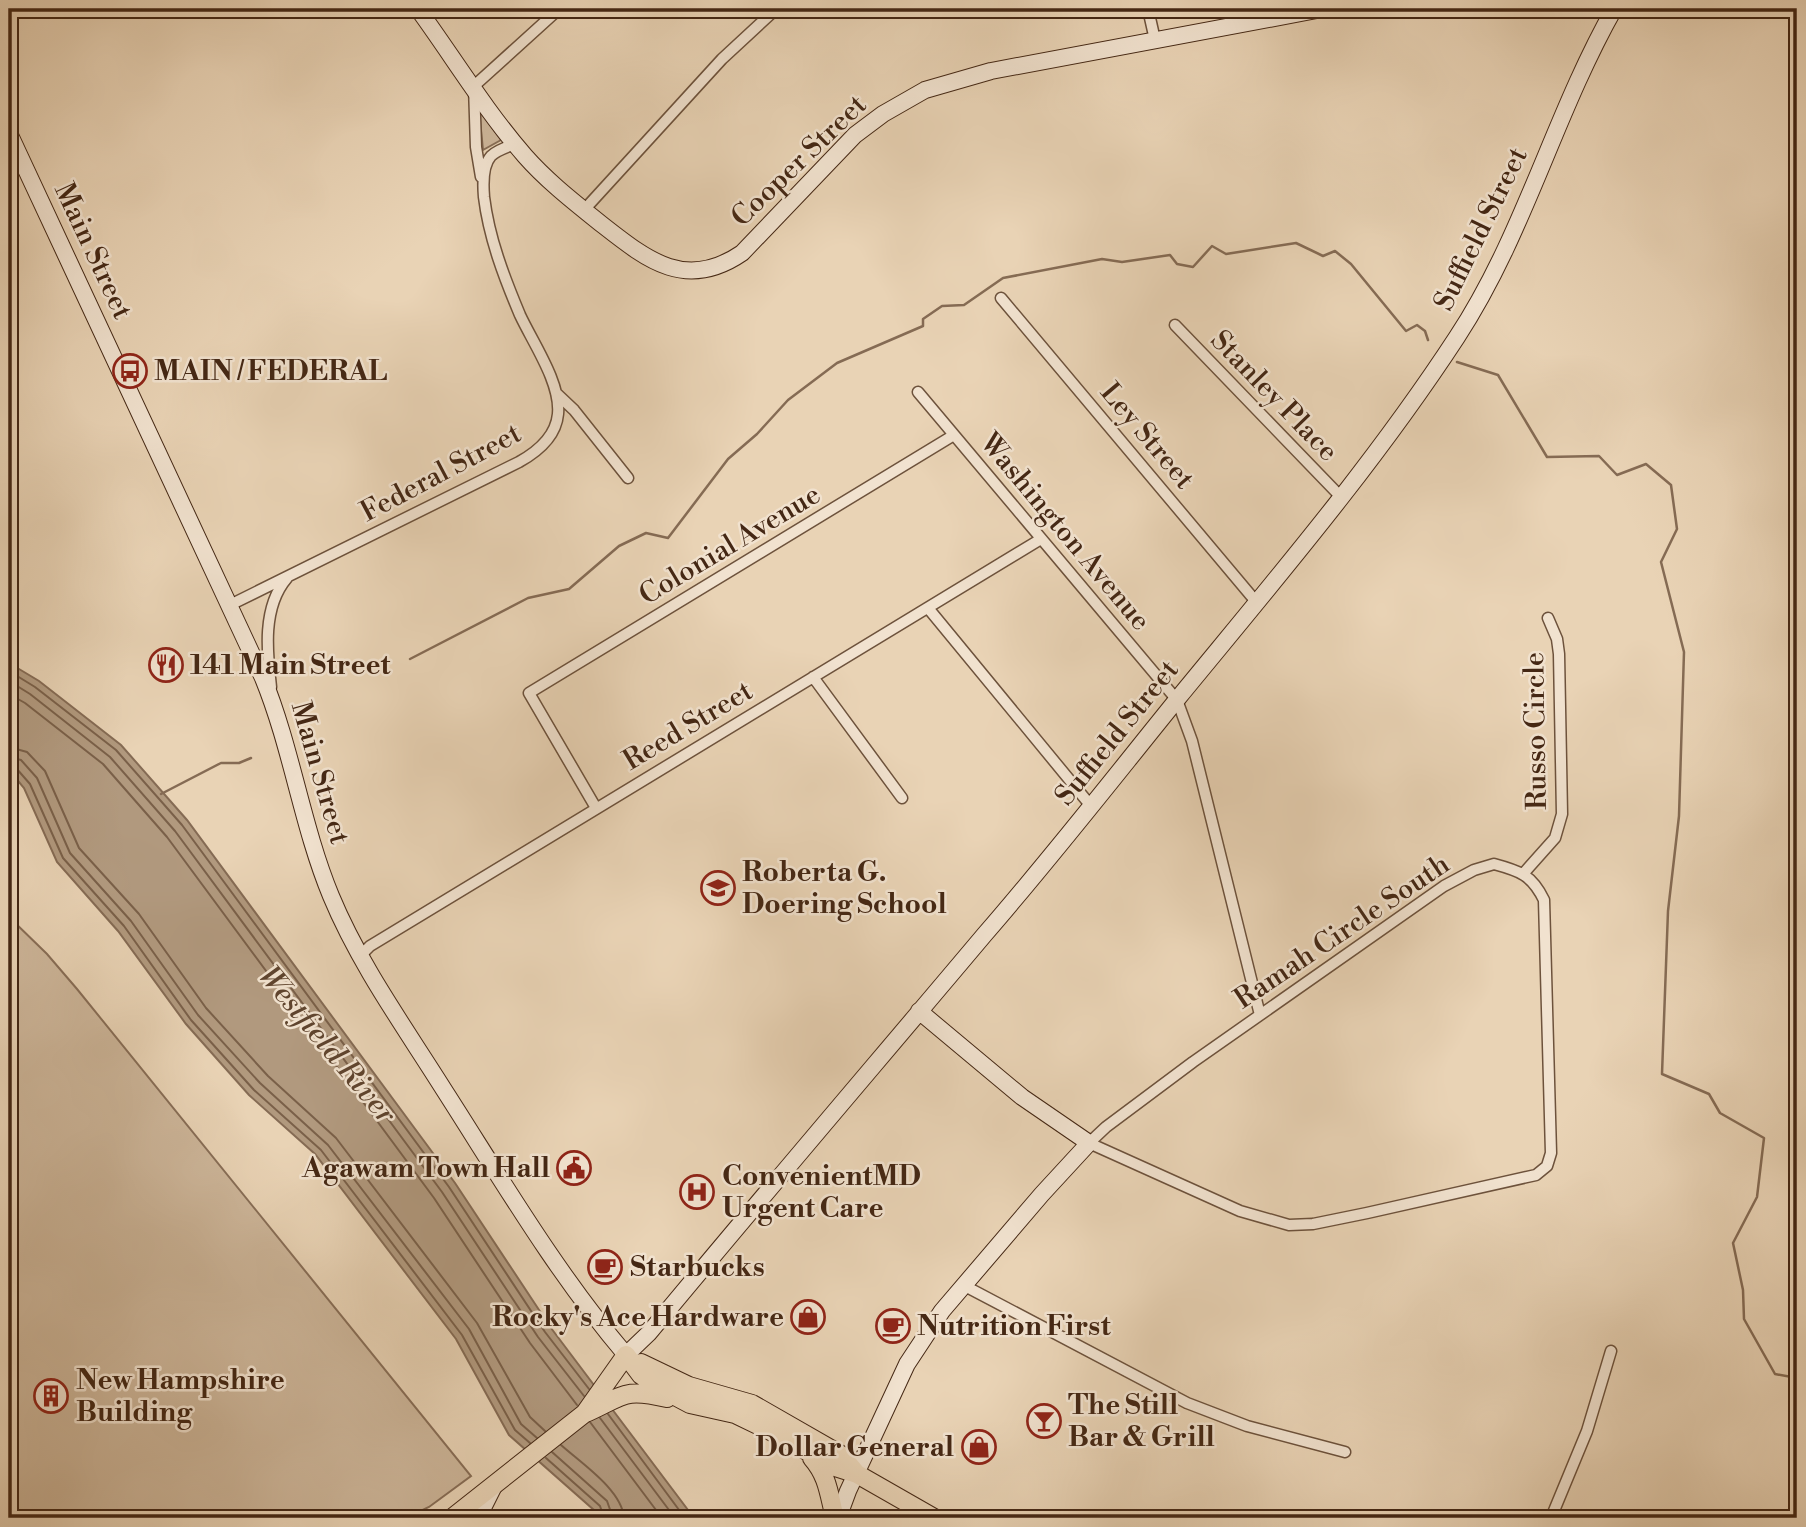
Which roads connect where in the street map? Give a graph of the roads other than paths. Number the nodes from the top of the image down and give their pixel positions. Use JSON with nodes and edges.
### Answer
{"nodes":[{"id":1,"x":418,"y":9,"type":"edge"},
{"id":2,"x":559,"y":9,"type":"edge"},
{"id":3,"x":776,"y":9,"type":"edge"},
{"id":4,"x":1148,"y":9,"type":"edge"},
{"id":5,"x":1322,"y":9,"type":"edge"},
{"id":6,"x":1614,"y":9,"type":"edge"},
{"id":7,"x":1154,"y":40,"type":"junction"},
{"id":8,"x":474,"y":86,"type":"junction"},
{"id":9,"x":9,"y":133,"type":"edge"},
{"id":10,"x":515,"y":144,"type":"junction"},
{"id":11,"x":484,"y":191,"type":"junction"},
{"id":12,"x":584,"y":210,"type":"junction"},
{"id":13,"x":1001,"y":298,"type":"dead end"},
{"id":14,"x":1175,"y":325,"type":"dead end"},
{"id":15,"x":556,"y":393,"type":"junction"},
{"id":16,"x":918,"y":393,"type":"dead end"},
{"id":17,"x":954,"y":435,"type":"junction"},
{"id":18,"x":628,"y":478,"type":"dead end"},
{"id":19,"x":1341,"y":497,"type":"junction"},
{"id":20,"x":1041,"y":539,"type":"junction"},
{"id":21,"x":289,"y":576,"type":"junction"},
{"id":22,"x":1258,"y":604,"type":"junction"},
{"id":23,"x":230,"y":605,"type":"junction"},
{"id":24,"x":928,"y":608,"type":"junction"},
{"id":25,"x":1549,"y":618,"type":"dead end"},
{"id":26,"x":813,"y":677,"type":"junction"},
{"id":27,"x":1177,"y":700,"type":"junction"},
{"id":28,"x":272,"y":701,"type":"junction"},
{"id":29,"x":902,"y":798,"type":"dead end"},
{"id":30,"x":1091,"y":806,"type":"junction"},
{"id":31,"x":596,"y":808,"type":"junction"},
{"id":32,"x":1523,"y":874,"type":"junction"},
{"id":33,"x":360,"y":956,"type":"junction"},
{"id":34,"x":919,"y":1011,"type":"junction"},
{"id":35,"x":1260,"y":1014,"type":"junction"},
{"id":36,"x":1089,"y":1143,"type":"junction"},
{"id":37,"x":963,"y":1285,"type":"junction"},
{"id":38,"x":1611,"y":1352,"type":"dead end"},
{"id":39,"x":626,"y":1355,"type":"junction"},
{"id":40,"x":610,"y":1392,"type":"junction"},
{"id":41,"x":690,"y":1404,"type":"junction"},
{"id":42,"x":808,"y":1452,"type":"junction"},
{"id":43,"x":1345,"y":1452,"type":"dead end"},
{"id":44,"x":857,"y":1474,"type":"junction"},
{"id":45,"x":494,"y":1486,"type":"junction"},
{"id":46,"x":452,"y":1518,"type":"edge"},
{"id":47,"x":478,"y":1518,"type":"edge"},
{"id":48,"x":837,"y":1518,"type":"edge"},
{"id":49,"x":934,"y":1518,"type":"edge"},
{"id":50,"x":1551,"y":1518,"type":"edge"}],
"edges":[{"from":1,"to":8,"type":"main road","name":"Cooper Street"},
{"from":2,"to":8,"type":"street"},
{"from":3,"to":12,"type":"street"},
{"from":4,"to":7,"type":"street"},
{"from":5,"to":7,"type":"main road","name":"Cooper Street"},
{"from":6,"to":19,"type":"main road","name":"Suffield Street"},
{"from":7,"to":12,"type":"main road","name":"Cooper Street"},
{"from":8,"to":10,"type":"main road","name":"Cooper Street"},
{"from":8,"to":11,"type":"street","name":"Federal Street"},
{"from":9,"to":23,"type":"main road","name":"Main Street"},
{"from":10,"to":11,"type":"street","name":"Federal Street"},
{"from":10,"to":12,"type":"main road","name":"Cooper Street"},
{"from":11,"to":15,"type":"street","name":"Federal Street"},
{"from":13,"to":22,"type":"street","name":"Ley Street"},
{"from":14,"to":19,"type":"street","name":"Stanley Place"},
{"from":15,"to":18,"type":"street"},
{"from":15,"to":21,"type":"street","name":"Federal Street"},
{"from":16,"to":17,"type":"street","name":"Washington Avenue"},
{"from":17,"to":20,"type":"street","name":"Washington Avenue"},
{"from":17,"to":31,"type":"street","name":"Colonial Avenue"},
{"from":19,"to":22,"type":"main road","name":"Suffield Street"},
{"from":20,"to":24,"type":"street","name":"Reed Street"},
{"from":20,"to":27,"type":"street","name":"Washington Avenue"},
{"from":21,"to":23,"type":"street","name":"Federal Street"},
{"from":21,"to":28,"type":"street"},
{"from":22,"to":27,"type":"main road","name":"Suffield Street"},
{"from":23,"to":28,"type":"main road","name":"Main Street"},
{"from":24,"to":26,"type":"street","name":"Reed Street"},
{"from":24,"to":30,"type":"street"},
{"from":25,"to":32,"type":"street","name":"Russo Circle"},
{"from":26,"to":29,"type":"street"},
{"from":26,"to":31,"type":"street","name":"Reed Street"},
{"from":27,"to":30,"type":"main road","name":"Suffield Street"},
{"from":27,"to":35,"type":"street"},
{"from":28,"to":33,"type":"main road","name":"Main Street"},
{"from":30,"to":34,"type":"main road","name":"Suffield Street"},
{"from":31,"to":33,"type":"street","name":"Reed Street"},
{"from":32,"to":35,"type":"street","name":"Ramah Circle South"},
{"from":32,"to":36,"type":"street"},
{"from":33,"to":39,"type":"main road","name":"Main Street"},
{"from":34,"to":36,"type":"main road"},
{"from":34,"to":39,"type":"main road","name":"Suffield Street"},
{"from":35,"to":36,"type":"street","name":"Ramah Circle South"},
{"from":36,"to":37,"type":"main road"},
{"from":37,"to":43,"type":"street"},
{"from":37,"to":44,"type":"main road"},
{"from":38,"to":50,"type":"street"},
{"from":39,"to":40,"type":"main road","name":"Suffield Street"},
{"from":39,"to":41,"type":"main road"},
{"from":39,"to":44,"type":"main road"},
{"from":40,"to":41,"type":"main road"},
{"from":40,"to":45,"type":"main road","name":"Suffield Street"},
{"from":41,"to":42,"type":"main road"},
{"from":42,"to":44,"type":"main road"},
{"from":42,"to":48,"type":"main road"},
{"from":44,"to":48,"type":"main road"},
{"from":44,"to":49,"type":"main road"},
{"from":45,"to":46,"type":"main road","name":"Suffield Street"},
{"from":45,"to":47,"type":"main road"}]}
